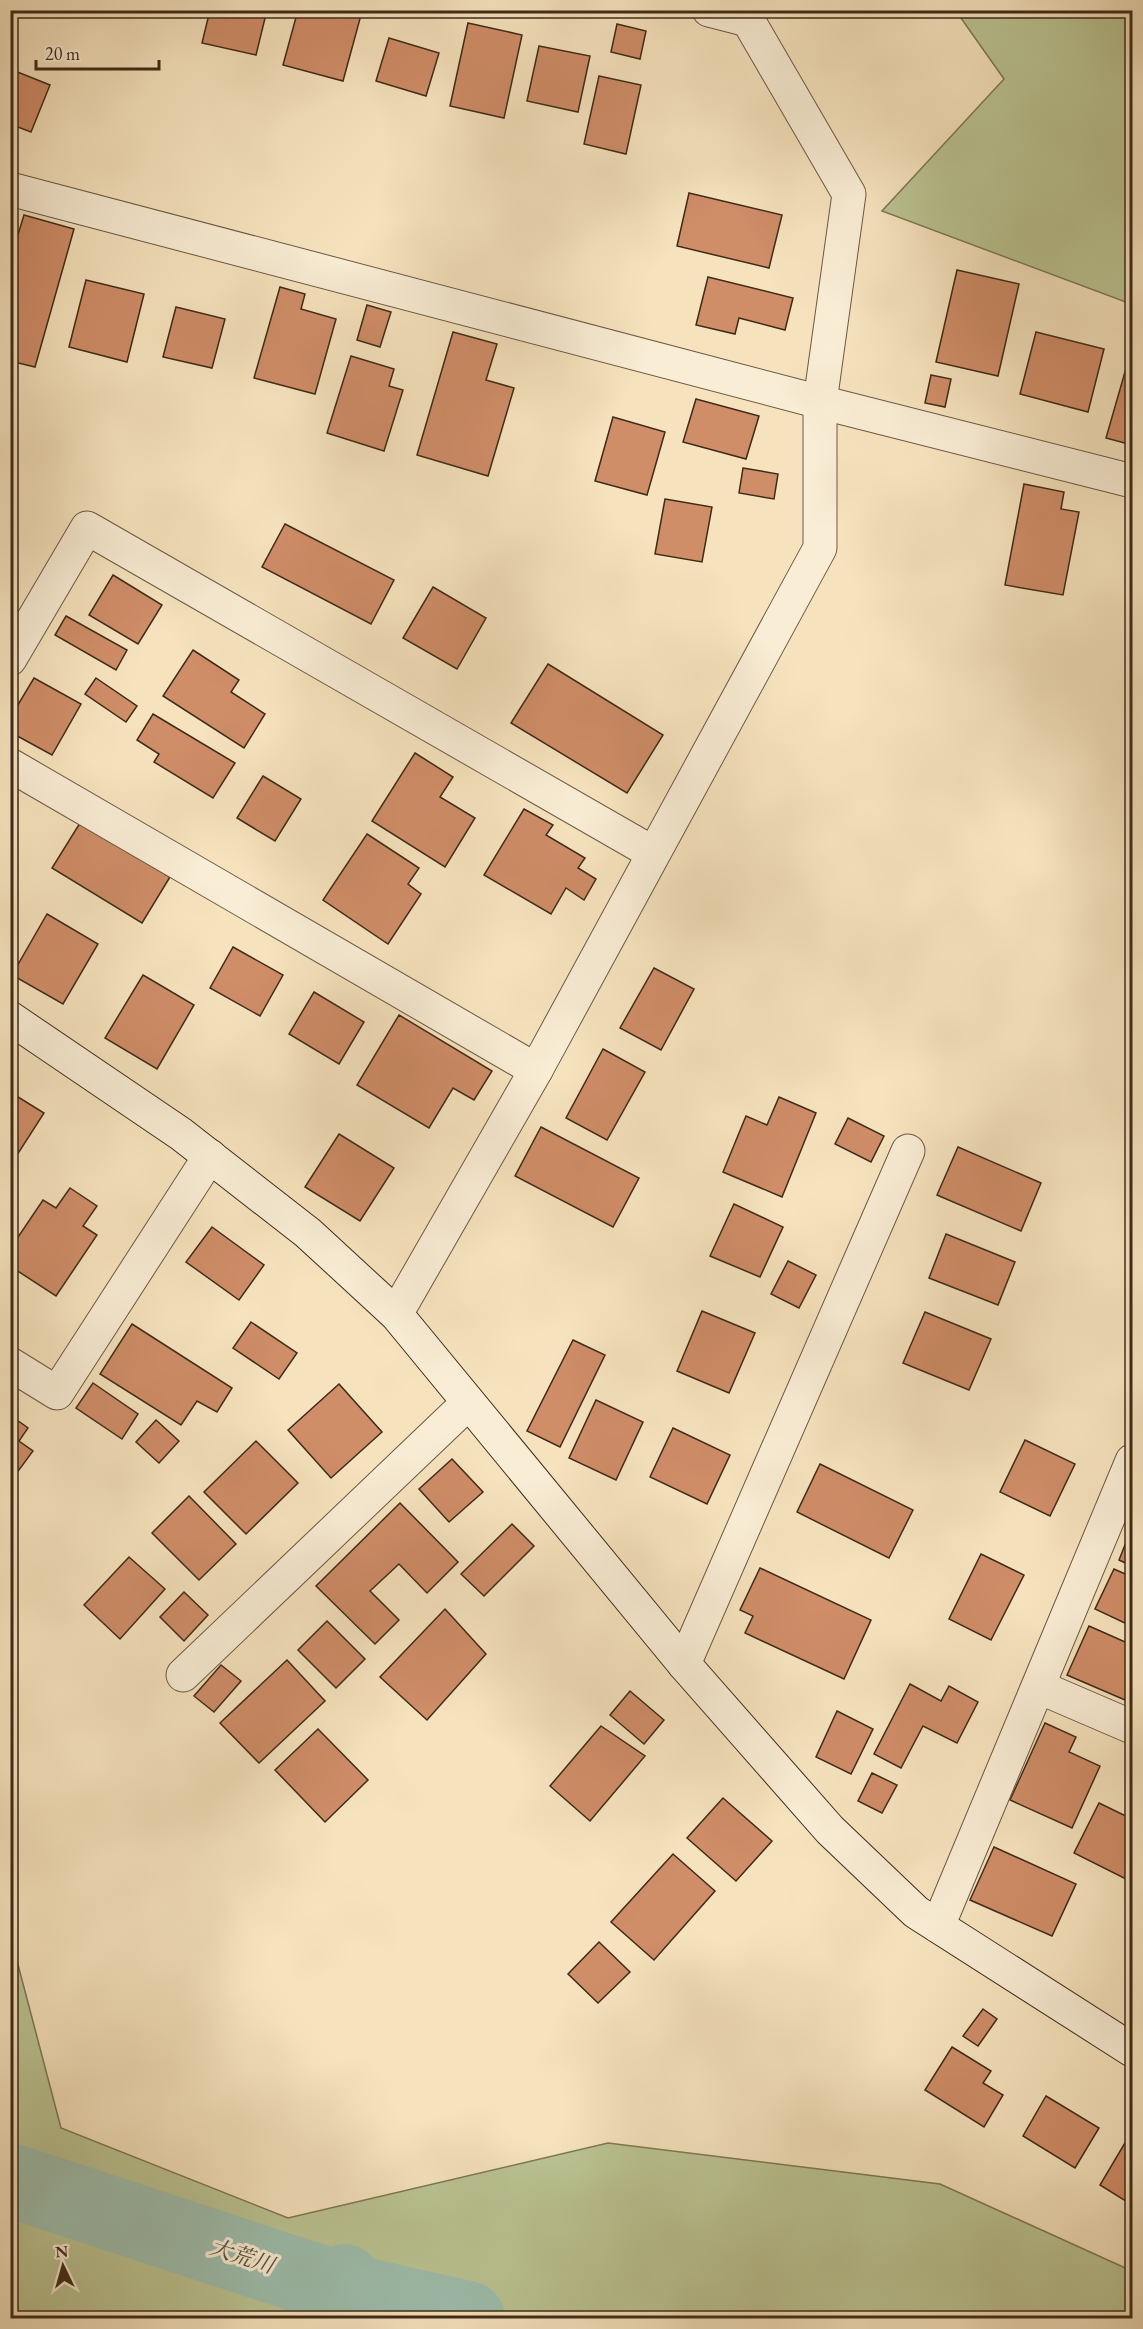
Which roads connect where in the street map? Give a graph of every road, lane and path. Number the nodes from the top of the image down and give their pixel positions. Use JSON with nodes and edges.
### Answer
{"nodes":[{"id":1,"x":709,"y":10,"type":"edge"},
{"id":2,"x":749,"y":15,"type":"edge"},
{"id":3,"x":10,"y":189,"type":"edge"},
{"id":4,"x":820,"y":402,"type":"junction"},
{"id":5,"x":1132,"y":482,"type":"edge"},
{"id":6,"x":10,"y":659,"type":"edge"},
{"id":7,"x":10,"y":765,"type":"edge"},
{"id":8,"x":653,"y":853,"type":"junction"},
{"id":9,"x":10,"y":1018,"type":"edge"},
{"id":10,"x":536,"y":1070,"type":"junction"},
{"id":11,"x":908,"y":1151,"type":"dead end"},
{"id":12,"x":210,"y":1156,"type":"junction"},
{"id":13,"x":396,"y":1314,"type":"junction"},
{"id":14,"x":10,"y":1364,"type":"edge"},
{"id":15,"x":468,"y":1403,"type":"junction"},
{"id":16,"x":1132,"y":1461,"type":"edge"},
{"id":17,"x":684,"y":1664,"type":"junction"},
{"id":18,"x":183,"y":1675,"type":"dead end"},
{"id":19,"x":1039,"y":1687,"type":"junction"},
{"id":20,"x":1132,"y":1727,"type":"edge"},
{"id":21,"x":938,"y":1926,"type":"junction"},
{"id":22,"x":1132,"y":2050,"type":"edge"}],
"edges":[{"from":1,"to":2,"type":"street"},
{"from":2,"to":4,"type":"street"},
{"from":3,"to":4,"type":"street"},
{"from":4,"to":5,"type":"street"},
{"from":4,"to":8,"type":"street"},
{"from":6,"to":8,"type":"street"},
{"from":7,"to":10,"type":"street"},
{"from":8,"to":10,"type":"street"},
{"from":9,"to":12,"type":"street"},
{"from":10,"to":13,"type":"street"},
{"from":11,"to":17,"type":"street"},
{"from":12,"to":13,"type":"street"},
{"from":12,"to":14,"type":"street"},
{"from":13,"to":15,"type":"street"},
{"from":15,"to":17,"type":"street"},
{"from":15,"to":18,"type":"street"},
{"from":16,"to":19,"type":"street"},
{"from":17,"to":21,"type":"street"},
{"from":19,"to":20,"type":"street"},
{"from":19,"to":21,"type":"street"},
{"from":21,"to":22,"type":"street"}]}
